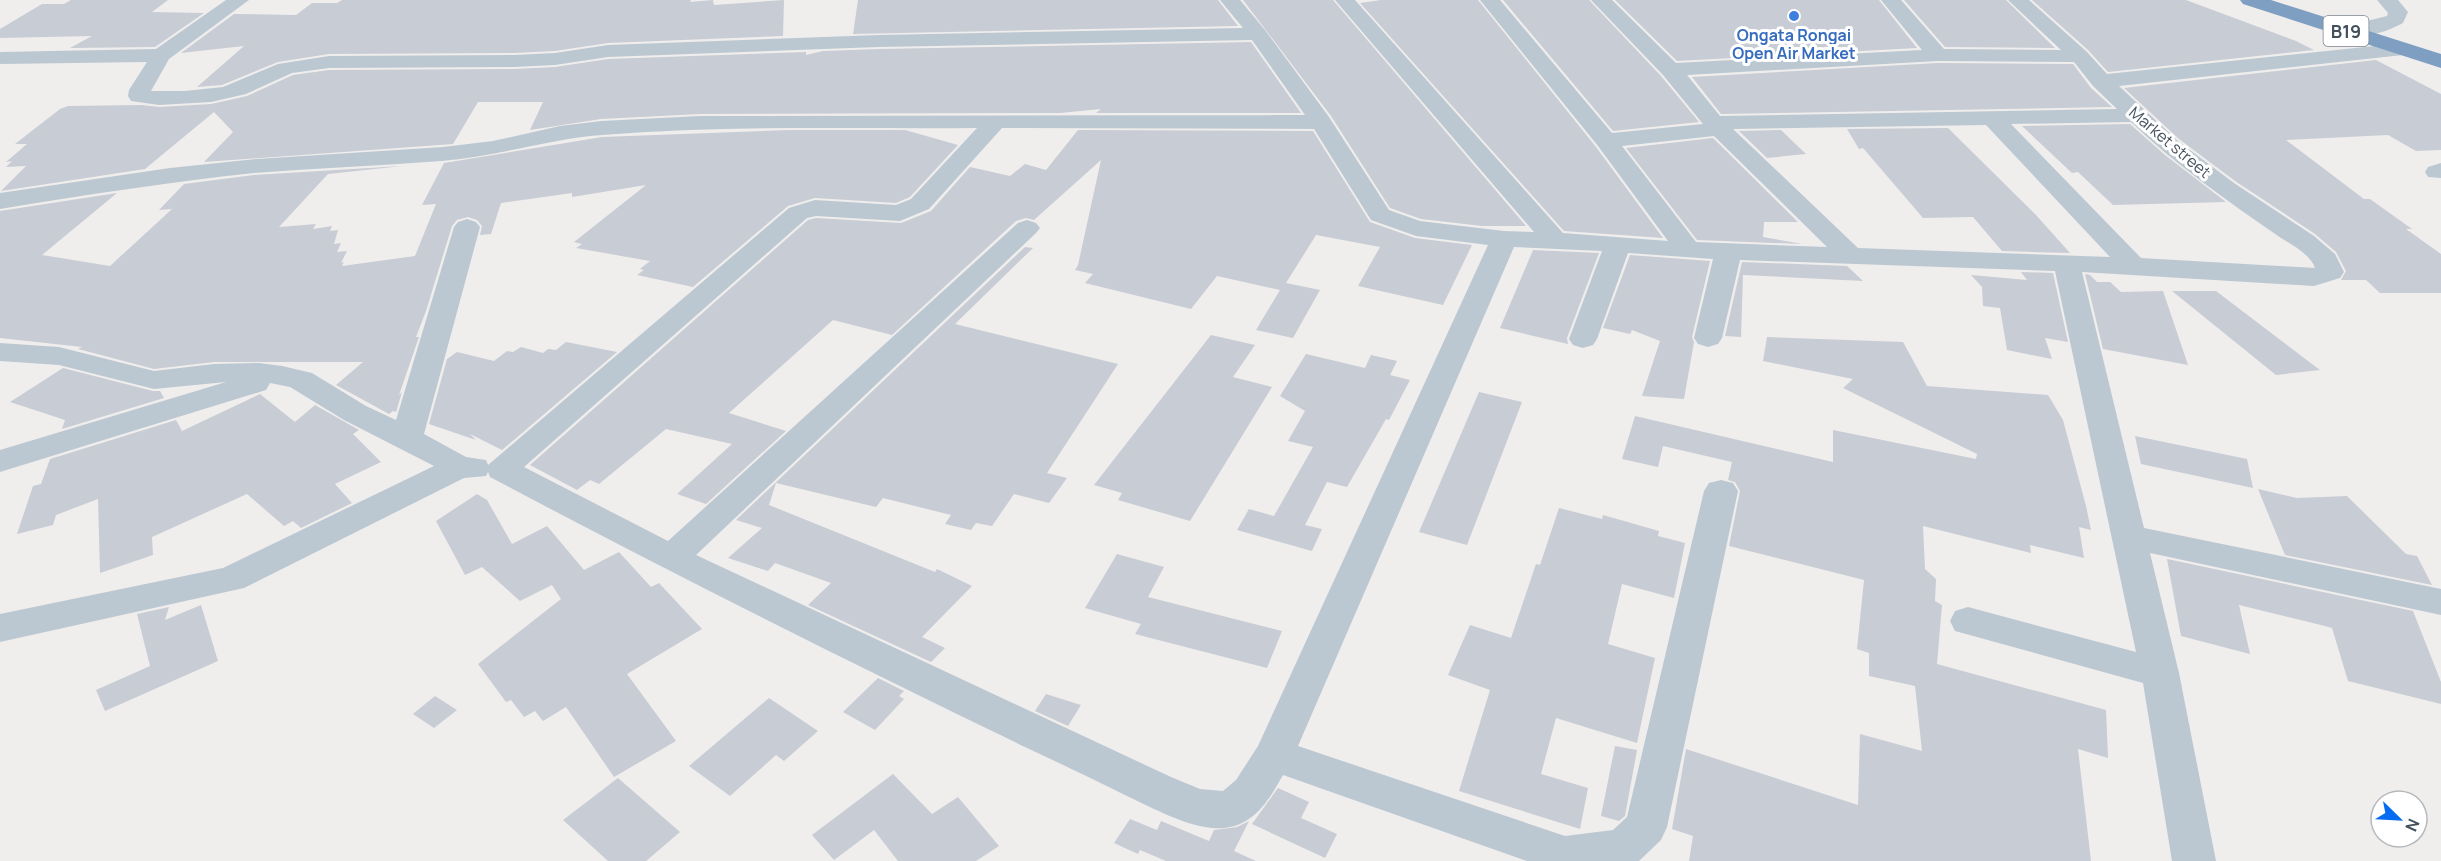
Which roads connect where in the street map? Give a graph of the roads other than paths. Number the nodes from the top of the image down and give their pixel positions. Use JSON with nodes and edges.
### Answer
{"nodes":[{"id":1,"x":239,"y":0,"type":"edge"},
{"id":2,"x":1230,"y":0,"type":"edge"},
{"id":3,"x":1345,"y":0,"type":"edge"},
{"id":4,"x":1491,"y":0,"type":"edge"},
{"id":5,"x":1601,"y":0,"type":"edge"},
{"id":6,"x":1891,"y":0,"type":"edge"},
{"id":7,"x":2019,"y":0,"type":"edge"},
{"id":8,"x":2250,"y":0,"type":"edge"},
{"id":9,"x":2387,"y":0,"type":"edge"},
{"id":10,"x":2349,"y":32,"type":"junction"},
{"id":11,"x":1258,"y":34,"type":"junction"},
{"id":12,"x":2403,"y":49,"type":"junction"},
{"id":13,"x":161,"y":55,"type":"junction"},
{"id":14,"x":1938,"y":55,"type":"junction"},
{"id":15,"x":2080,"y":56,"type":"junction"},
{"id":16,"x":0,"y":58,"type":"edge"},
{"id":17,"x":2441,"y":61,"type":"edge"},
{"id":18,"x":1671,"y":69,"type":"junction"},
{"id":19,"x":2101,"y":81,"type":"junction"},
{"id":20,"x":2137,"y":115,"type":"junction"},
{"id":21,"x":1992,"y":118,"type":"junction"},
{"id":22,"x":996,"y":121,"type":"junction"},
{"id":23,"x":1321,"y":122,"type":"junction"},
{"id":24,"x":1716,"y":126,"type":"junction"},
{"id":25,"x":1606,"y":141,"type":"junction"},
{"id":26,"x":0,"y":201,"type":"edge"},
{"id":27,"x":467,"y":226,"type":"dead end"},
{"id":28,"x":1027,"y":228,"type":"dead end"},
{"id":29,"x":1504,"y":238,"type":"junction"},
{"id":30,"x":1555,"y":240,"type":"junction"},
{"id":31,"x":1617,"y":246,"type":"junction"},
{"id":32,"x":1688,"y":250,"type":"junction"},
{"id":33,"x":1728,"y":252,"type":"junction"},
{"id":34,"x":1851,"y":256,"type":"junction"},
{"id":35,"x":2067,"y":265,"type":"junction"},
{"id":36,"x":2133,"y":266,"type":"junction"},
{"id":37,"x":1708,"y":338,"type":"dead end"},
{"id":38,"x":1583,"y":339,"type":"dead end"},
{"id":39,"x":0,"y":352,"type":"edge"},
{"id":40,"x":282,"y":375,"type":"junction"},
{"id":41,"x":407,"y":438,"type":"junction"},
{"id":42,"x":0,"y":461,"type":"edge"},
{"id":43,"x":460,"y":467,"type":"junction"},
{"id":44,"x":502,"y":469,"type":"junction"},
{"id":45,"x":1721,"y":491,"type":"dead end"},
{"id":46,"x":2130,"y":537,"type":"junction"},
{"id":47,"x":671,"y":558,"type":"junction"},
{"id":48,"x":2441,"y":602,"type":"edge"},
{"id":49,"x":1968,"y":621,"type":"dead end"},
{"id":50,"x":0,"y":628,"type":"edge"},
{"id":51,"x":2160,"y":673,"type":"junction"},
{"id":52,"x":1274,"y":755,"type":"junction"},
{"id":53,"x":1565,"y":858,"type":"edge"},
{"id":54,"x":2194,"y":861,"type":"edge"}],
"edges":[{"from":1,"to":13,"type":"street"},
{"from":2,"to":11,"type":"street"},
{"from":3,"to":30,"type":"street"},
{"from":4,"to":25,"type":"street"},
{"from":5,"to":18,"type":"street"},
{"from":6,"to":14,"type":"street"},
{"from":7,"to":15,"type":"street","name":"Market street"},
{"from":8,"to":10,"type":"highway","number":"B19"},
{"from":9,"to":10,"type":"street"},
{"from":10,"to":12,"type":"highway","number":"B19"},
{"from":11,"to":13,"type":"street"},
{"from":11,"to":23,"type":"street"},
{"from":12,"to":17,"type":"highway","number":"B19"},
{"from":12,"to":19,"type":"street"},
{"from":13,"to":16,"type":"street"},
{"from":14,"to":15,"type":"street"},
{"from":14,"to":18,"type":"street"},
{"from":15,"to":19,"type":"street","name":"Market street"},
{"from":18,"to":24,"type":"street"},
{"from":19,"to":20,"type":"street","name":"Market street"},
{"from":20,"to":21,"type":"street"},
{"from":20,"to":36,"type":"street","name":"Market street"},
{"from":21,"to":24,"type":"street"},
{"from":21,"to":36,"type":"street"},
{"from":22,"to":23,"type":"street"},
{"from":22,"to":26,"type":"street"},
{"from":22,"to":44,"type":"street"},
{"from":23,"to":29,"type":"street"},
{"from":24,"to":25,"type":"street"},
{"from":24,"to":34,"type":"street"},
{"from":25,"to":32,"type":"street"},
{"from":27,"to":41,"type":"street"},
{"from":28,"to":47,"type":"street"},
{"from":29,"to":30,"type":"street"},
{"from":29,"to":52,"type":"street"},
{"from":30,"to":31,"type":"street"},
{"from":31,"to":32,"type":"street"},
{"from":31,"to":38,"type":"street"},
{"from":32,"to":33,"type":"street"},
{"from":33,"to":34,"type":"street"},
{"from":33,"to":37,"type":"street"},
{"from":34,"to":35,"type":"street"},
{"from":35,"to":36,"type":"street"},
{"from":35,"to":46,"type":"street"},
{"from":39,"to":40,"type":"street"},
{"from":40,"to":41,"type":"street"},
{"from":40,"to":42,"type":"street"},
{"from":41,"to":43,"type":"street"},
{"from":43,"to":44,"type":"street"},
{"from":43,"to":50,"type":"street"},
{"from":44,"to":47,"type":"street"},
{"from":45,"to":53,"type":"street"},
{"from":46,"to":48,"type":"street"},
{"from":46,"to":51,"type":"street"},
{"from":47,"to":52,"type":"street"},
{"from":49,"to":51,"type":"street"},
{"from":51,"to":54,"type":"street"},
{"from":52,"to":53,"type":"street"}]}
